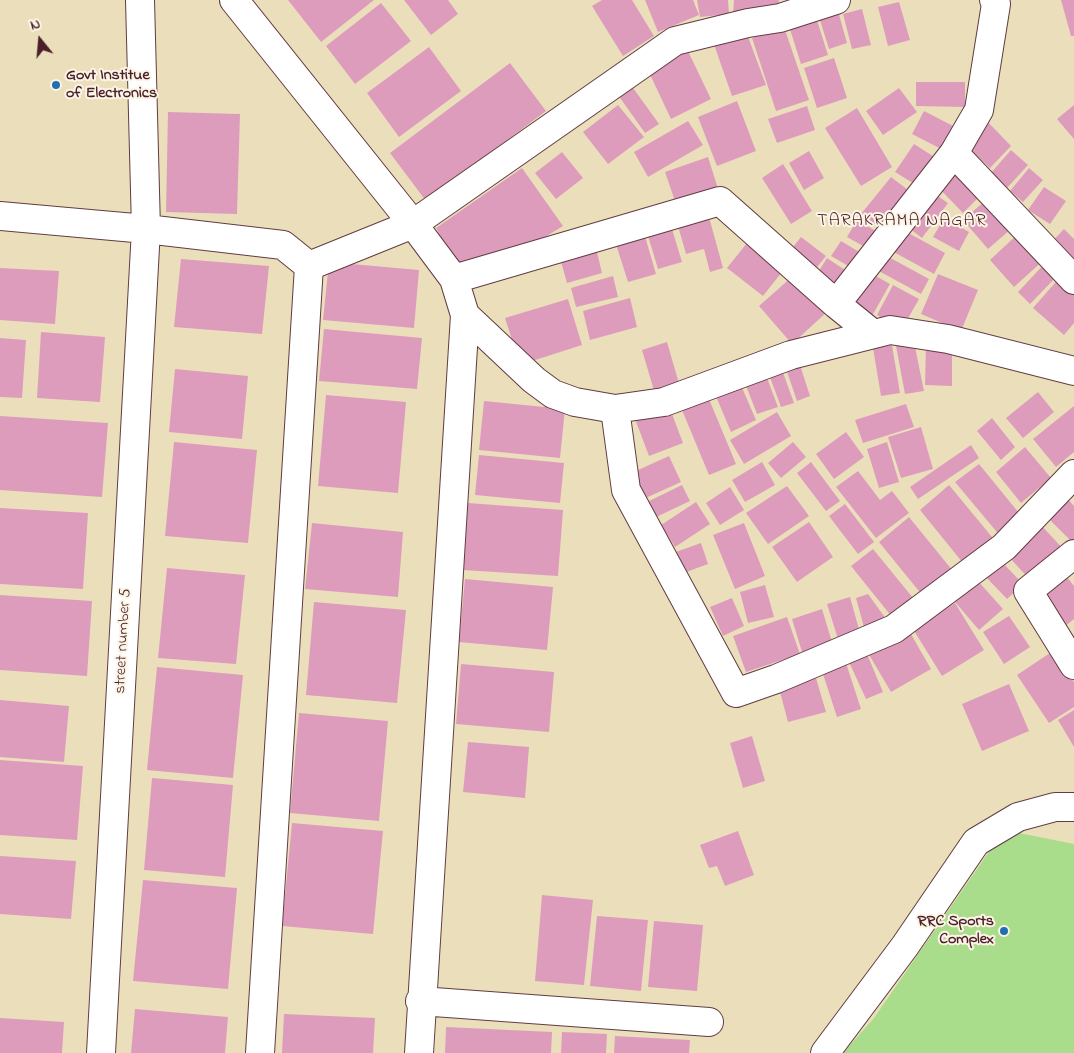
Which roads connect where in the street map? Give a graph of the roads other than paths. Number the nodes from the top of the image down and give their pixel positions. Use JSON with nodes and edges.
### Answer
{"nodes":[{"id":1,"x":140,"y":0,"type":"edge"},
{"id":2,"x":234,"y":0,"type":"edge"},
{"id":3,"x":836,"y":0,"type":"edge"},
{"id":4,"x":994,"y":0,"type":"edge"},
{"id":5,"x":954,"y":153,"type":"junction"},
{"id":6,"x":0,"y":216,"type":"edge"},
{"id":7,"x":413,"y":224,"type":"junction"},
{"id":8,"x":146,"y":229,"type":"junction"},
{"id":9,"x":309,"y":266,"type":"junction"},
{"id":10,"x":454,"y":279,"type":"junction"},
{"id":11,"x":1074,"y":280,"type":"edge"},
{"id":12,"x":836,"y":304,"type":"junction"},
{"id":13,"x":465,"y":315,"type":"junction"},
{"id":14,"x":873,"y":334,"type":"junction"},
{"id":15,"x":1074,"y":371,"type":"edge"},
{"id":16,"x":615,"y":409,"type":"junction"},
{"id":17,"x":1074,"y":474,"type":"edge"},
{"id":18,"x":1074,"y":554,"type":"edge"},
{"id":19,"x":1074,"y":665,"type":"edge"},
{"id":20,"x":1074,"y":807,"type":"edge"},
{"id":21,"x":420,"y":1001,"type":"junction"},
{"id":22,"x":709,"y":1022,"type":"dead end"},
{"id":23,"x":101,"y":1053,"type":"edge"},
{"id":24,"x":260,"y":1053,"type":"edge"},
{"id":25,"x":419,"y":1053,"type":"edge"},
{"id":26,"x":826,"y":1053,"type":"edge"}],
"edges":[{"from":1,"to":8,"type":"street","name":"street number 5"},
{"from":2,"to":7,"type":"street"},
{"from":3,"to":7,"type":"street"},
{"from":4,"to":5,"type":"street"},
{"from":5,"to":11,"type":"street"},
{"from":5,"to":12,"type":"street"},
{"from":6,"to":8,"type":"street"},
{"from":7,"to":9,"type":"street"},
{"from":7,"to":10,"type":"street"},
{"from":8,"to":9,"type":"street"},
{"from":8,"to":23,"type":"street","name":"street number 5"},
{"from":9,"to":24,"type":"street"},
{"from":10,"to":12,"type":"street"},
{"from":10,"to":13,"type":"street"},
{"from":12,"to":14,"type":"street"},
{"from":13,"to":16,"type":"street"},
{"from":13,"to":21,"type":"street"},
{"from":14,"to":15,"type":"street"},
{"from":14,"to":16,"type":"street"},
{"from":16,"to":17,"type":"street"},
{"from":18,"to":19,"type":"street"},
{"from":20,"to":26,"type":"street"},
{"from":21,"to":22,"type":"street"},
{"from":21,"to":25,"type":"street"}]}
